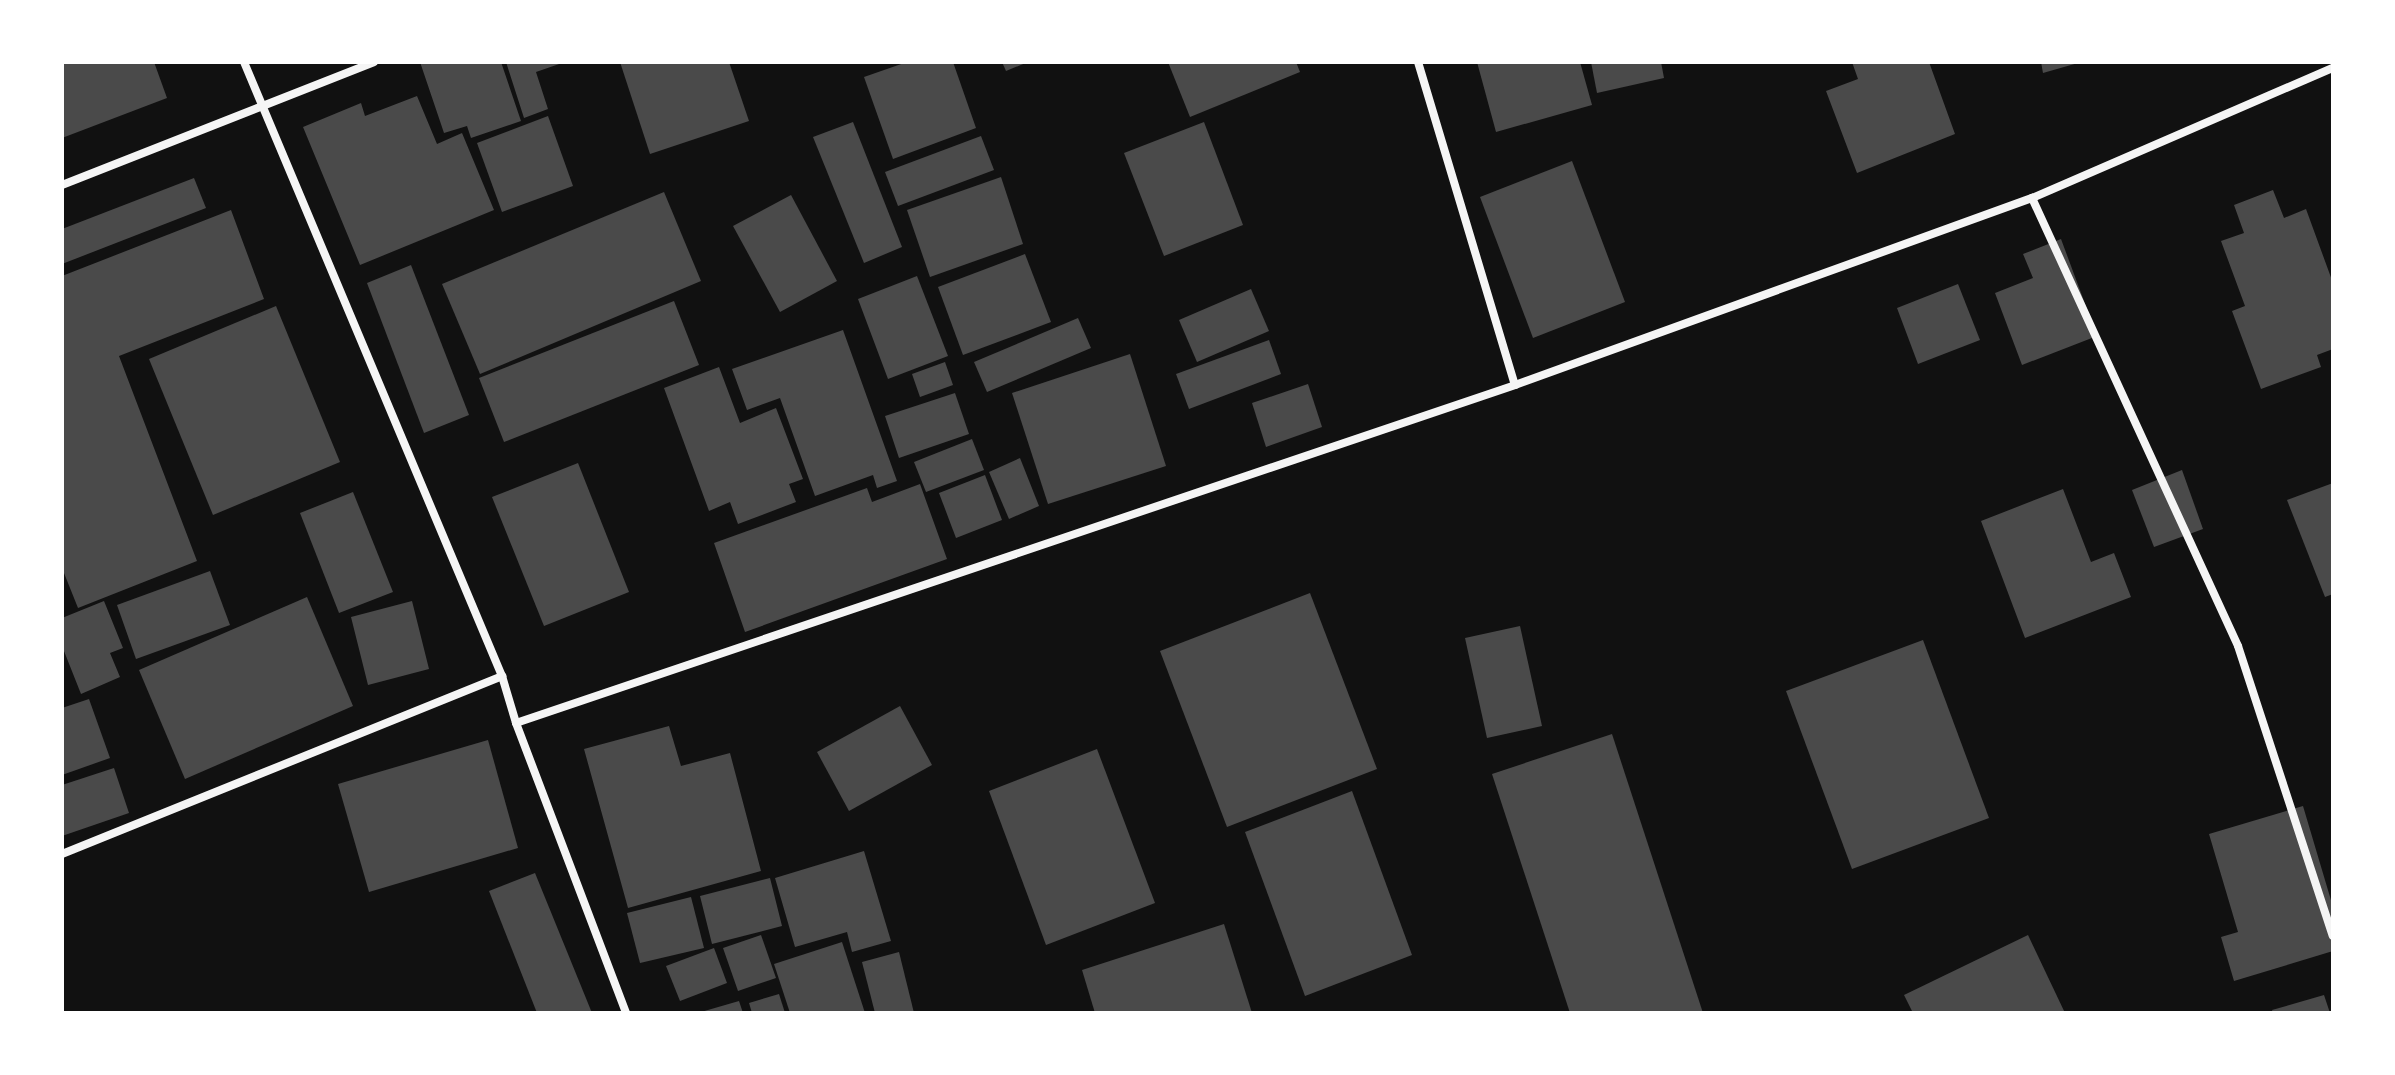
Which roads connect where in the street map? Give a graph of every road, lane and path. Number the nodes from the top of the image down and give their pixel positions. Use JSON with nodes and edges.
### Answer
{"nodes":[{"id":1,"x":244,"y":62,"type":"edge"},
{"id":2,"x":374,"y":62,"type":"edge"},
{"id":3,"x":1418,"y":62,"type":"edge"},
{"id":4,"x":2333,"y":68,"type":"edge"},
{"id":5,"x":261,"y":107,"type":"junction"},
{"id":6,"x":62,"y":185,"type":"edge"},
{"id":7,"x":2032,"y":198,"type":"junction"},
{"id":8,"x":1515,"y":385,"type":"junction"},
{"id":9,"x":502,"y":676,"type":"junction"},
{"id":10,"x":516,"y":723,"type":"junction"},
{"id":11,"x":62,"y":854,"type":"edge"},
{"id":12,"x":2333,"y":936,"type":"edge"},
{"id":13,"x":626,"y":1013,"type":"edge"}],
"edges":[{"from":1,"to":5,"type":"street"},
{"from":2,"to":5,"type":"street"},
{"from":3,"to":8,"type":"street"},
{"from":4,"to":7,"type":"street"},
{"from":5,"to":6,"type":"street"},
{"from":5,"to":9,"type":"street"},
{"from":7,"to":8,"type":"street"},
{"from":7,"to":12,"type":"street"},
{"from":8,"to":10,"type":"street"},
{"from":9,"to":10,"type":"street"},
{"from":9,"to":11,"type":"street"},
{"from":10,"to":13,"type":"street"}]}
